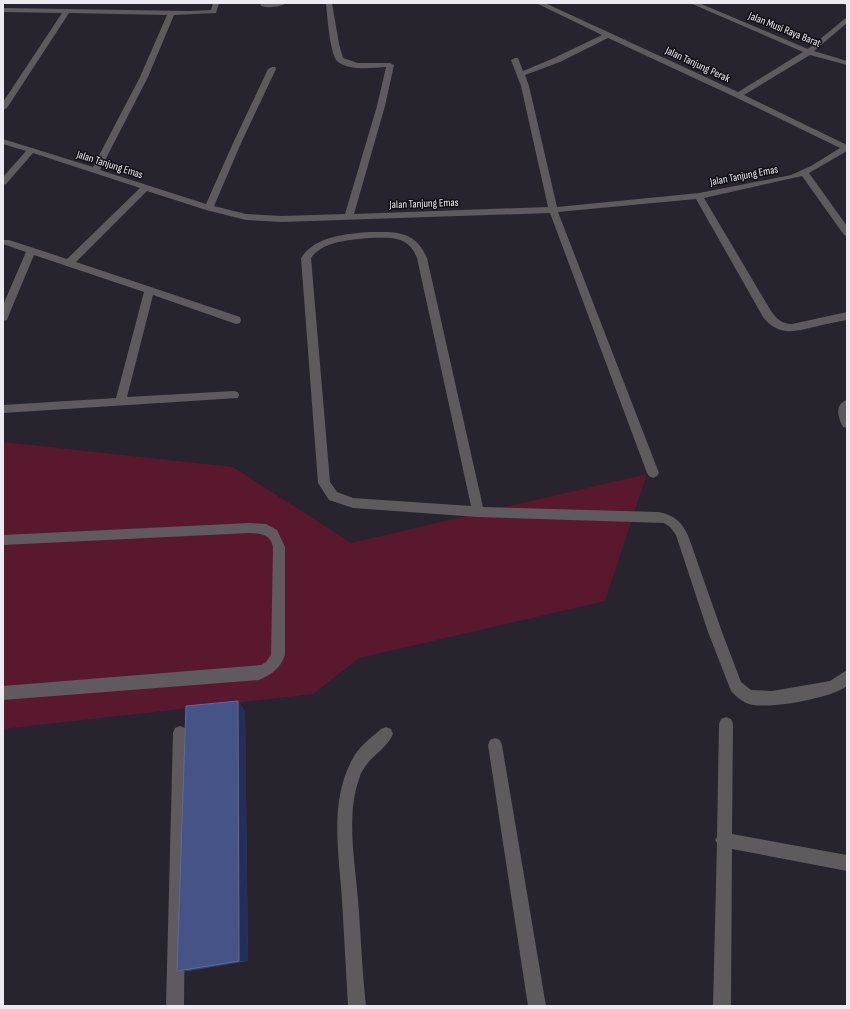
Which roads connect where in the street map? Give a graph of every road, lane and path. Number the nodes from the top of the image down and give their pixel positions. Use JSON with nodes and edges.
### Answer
{"nodes":[{"id":1,"x":216,"y":3,"type":"edge"},
{"id":2,"x":283,"y":3,"type":"edge"},
{"id":3,"x":330,"y":3,"type":"edge"},
{"id":4,"x":539,"y":3,"type":"edge"},
{"id":5,"x":693,"y":3,"type":"edge"},
{"id":6,"x":263,"y":5,"type":"dead end"},
{"id":7,"x":3,"y":10,"type":"edge"},
{"id":8,"x":67,"y":11,"type":"junction"},
{"id":9,"x":171,"y":13,"type":"junction"},
{"id":10,"x":847,"y":19,"type":"edge"},
{"id":11,"x":608,"y":35,"type":"junction"},
{"id":12,"x":809,"y":52,"type":"junction"},
{"id":13,"x":515,"y":60,"type":"dead end"},
{"id":14,"x":847,"y":63,"type":"edge"},
{"id":15,"x":272,"y":69,"type":"dead end"},
{"id":16,"x":521,"y":74,"type":"junction"},
{"id":17,"x":738,"y":95,"type":"junction"},
{"id":18,"x":3,"y":108,"type":"edge"},
{"id":19,"x":3,"y":141,"type":"edge"},
{"id":20,"x":847,"y":148,"type":"edge"},
{"id":21,"x":31,"y":150,"type":"junction"},
{"id":22,"x":95,"y":171,"type":"junction"},
{"id":23,"x":804,"y":173,"type":"junction"},
{"id":24,"x":3,"y":182,"type":"edge"},
{"id":25,"x":145,"y":188,"type":"junction"},
{"id":26,"x":699,"y":196,"type":"junction"},
{"id":27,"x":209,"y":208,"type":"junction"},
{"id":28,"x":553,"y":210,"type":"junction"},
{"id":29,"x":348,"y":218,"type":"junction"},
{"id":30,"x":838,"y":221,"type":"junction"},
{"id":31,"x":847,"y":227,"type":"edge"},
{"id":32,"x":847,"y":233,"type":"edge"},
{"id":33,"x":6,"y":242,"type":"dead end"},
{"id":34,"x":31,"y":251,"type":"junction"},
{"id":35,"x":68,"y":264,"type":"junction"},
{"id":36,"x":150,"y":292,"type":"junction"},
{"id":37,"x":847,"y":316,"type":"edge"},
{"id":38,"x":3,"y":317,"type":"edge"},
{"id":39,"x":236,"y":320,"type":"dead end"},
{"id":40,"x":234,"y":395,"type":"dead end"},
{"id":41,"x":120,"y":402,"type":"junction"},
{"id":42,"x":847,"y":404,"type":"edge"},
{"id":43,"x":3,"y":409,"type":"edge"},
{"id":44,"x":847,"y":424,"type":"edge"},
{"id":45,"x":653,"y":473,"type":"dead end"},
{"id":46,"x":478,"y":512,"type":"junction"},
{"id":47,"x":3,"y":540,"type":"edge"},
{"id":48,"x":847,"y":678,"type":"edge"},
{"id":49,"x":3,"y":694,"type":"edge"},
{"id":50,"x":726,"y":724,"type":"dead end"},
{"id":51,"x":180,"y":733,"type":"dead end"},
{"id":52,"x":386,"y":734,"type":"dead end"},
{"id":53,"x":495,"y":745,"type":"dead end"},
{"id":54,"x":723,"y":840,"type":"junction"},
{"id":55,"x":847,"y":863,"type":"edge"},
{"id":56,"x":175,"y":1006,"type":"edge"},
{"id":57,"x":357,"y":1006,"type":"edge"},
{"id":58,"x":537,"y":1006,"type":"edge"},
{"id":59,"x":722,"y":1006,"type":"edge"}],
"edges":[{"from":1,"to":9,"type":"street"},
{"from":2,"to":6,"type":"street"},
{"from":3,"to":29,"type":"street"},
{"from":4,"to":11,"type":"street","name":"Jalan Tanjung Perak"},
{"from":5,"to":12,"type":"street","name":"Jalan Musi Raya Barat"},
{"from":7,"to":8,"type":"street"},
{"from":8,"to":9,"type":"street"},
{"from":8,"to":18,"type":"street"},
{"from":9,"to":22,"type":"street"},
{"from":10,"to":12,"type":"street"},
{"from":11,"to":16,"type":"street"},
{"from":11,"to":17,"type":"street","name":"Jalan Tanjung Perak"},
{"from":12,"to":14,"type":"street","name":"Jalan Musi Raya Barat"},
{"from":12,"to":17,"type":"street"},
{"from":13,"to":16,"type":"street"},
{"from":15,"to":27,"type":"street"},
{"from":16,"to":28,"type":"street"},
{"from":17,"to":20,"type":"street","name":"Jalan Tanjung Perak"},
{"from":19,"to":21,"type":"street","name":"Jalan Tanjung Emas"},
{"from":20,"to":23,"type":"street","name":"Jalan Tanjung Emas"},
{"from":21,"to":22,"type":"street","name":"Jalan Tanjung Emas"},
{"from":21,"to":24,"type":"street"},
{"from":22,"to":25,"type":"street","name":"Jalan Tanjung Emas"},
{"from":23,"to":26,"type":"street","name":"Jalan Tanjung Emas"},
{"from":23,"to":30,"type":"street"},
{"from":25,"to":27,"type":"street","name":"Jalan Tanjung Emas"},
{"from":25,"to":35,"type":"street"},
{"from":26,"to":28,"type":"street","name":"Jalan Tanjung Emas"},
{"from":26,"to":37,"type":"street"},
{"from":27,"to":29,"type":"street","name":"Jalan Tanjung Emas"},
{"from":28,"to":29,"type":"street","name":"Jalan Tanjung Emas"},
{"from":28,"to":45,"type":"street"},
{"from":30,"to":31,"type":"street"},
{"from":30,"to":32,"type":"street"},
{"from":33,"to":34,"type":"street"},
{"from":34,"to":35,"type":"street"},
{"from":34,"to":38,"type":"street"},
{"from":35,"to":36,"type":"street"},
{"from":36,"to":39,"type":"street"},
{"from":36,"to":41,"type":"street"},
{"from":40,"to":41,"type":"street"},
{"from":41,"to":43,"type":"street"},
{"from":42,"to":44,"type":"street"},
{"from":46,"to":46,"type":"street"},
{"from":46,"to":48,"type":"street"},
{"from":47,"to":49,"type":"street"},
{"from":50,"to":54,"type":"street"},
{"from":51,"to":56,"type":"street"},
{"from":52,"to":57,"type":"street"},
{"from":53,"to":58,"type":"street"},
{"from":54,"to":55,"type":"street"},
{"from":54,"to":59,"type":"street"}]}
